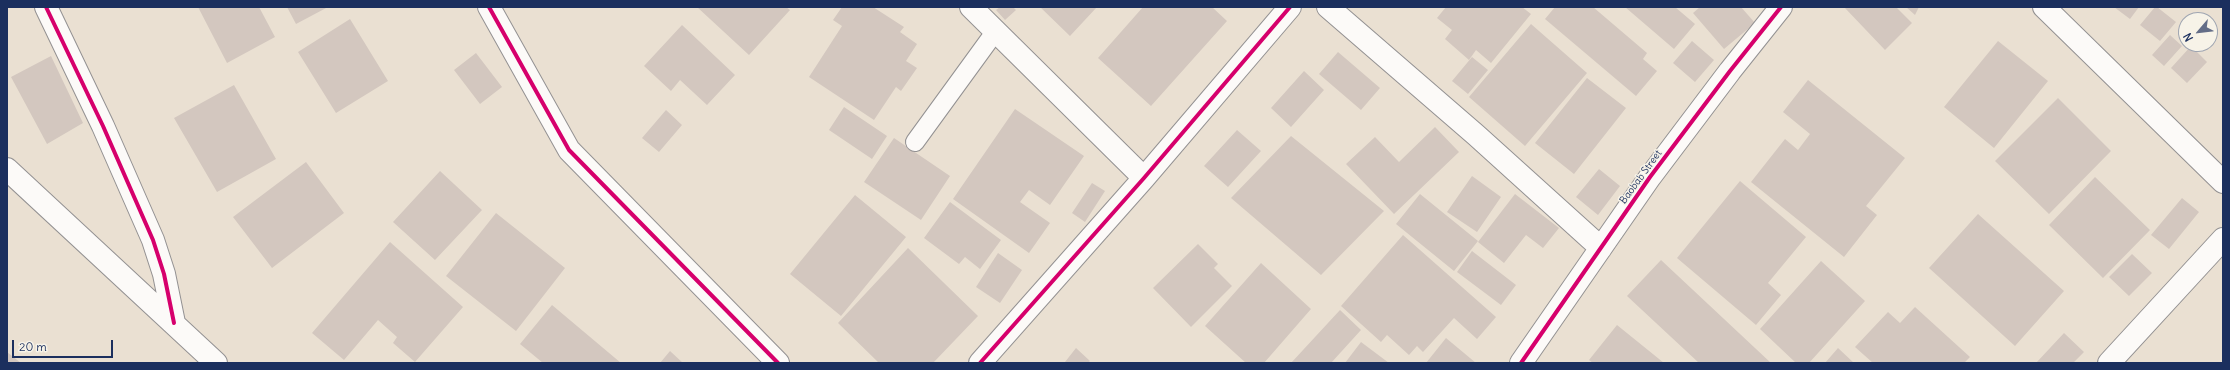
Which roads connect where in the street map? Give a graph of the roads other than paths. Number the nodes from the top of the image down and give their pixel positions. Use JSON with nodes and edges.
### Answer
{"nodes":[{"id":1,"x":46,"y":7,"type":"edge"},
{"id":2,"x":489,"y":7,"type":"edge"},
{"id":3,"x":971,"y":7,"type":"edge"},
{"id":4,"x":1290,"y":7,"type":"edge"},
{"id":5,"x":1328,"y":7,"type":"edge"},
{"id":6,"x":1781,"y":7,"type":"edge"},
{"id":7,"x":2044,"y":7,"type":"edge"},
{"id":8,"x":995,"y":32,"type":"junction"},
{"id":9,"x":915,"y":142,"type":"dead end"},
{"id":10,"x":7,"y":169,"type":"edge"},
{"id":11,"x":1144,"y":178,"type":"junction"},
{"id":12,"x":2223,"y":182,"type":"edge"},
{"id":13,"x":2223,"y":239,"type":"edge"},
{"id":14,"x":1601,"y":248,"type":"junction"},
{"id":15,"x":174,"y":323,"type":"junction"},
{"id":16,"x":216,"y":363,"type":"edge"},
{"id":17,"x":778,"y":363,"type":"edge"},
{"id":18,"x":980,"y":363,"type":"edge"},
{"id":19,"x":1521,"y":363,"type":"edge"},
{"id":20,"x":2109,"y":363,"type":"edge"}],
"edges":[{"from":1,"to":15,"type":"street"},
{"from":2,"to":17,"type":"street"},
{"from":3,"to":8,"type":"street"},
{"from":4,"to":11,"type":"street"},
{"from":5,"to":14,"type":"street"},
{"from":6,"to":14,"type":"street","name":"Baobab Street"},
{"from":7,"to":12,"type":"street"},
{"from":8,"to":9,"type":"lane"},
{"from":8,"to":11,"type":"street"},
{"from":10,"to":15,"type":"street"},
{"from":11,"to":18,"type":"street"},
{"from":13,"to":20,"type":"street"},
{"from":14,"to":19,"type":"street","name":"Baobab Street"},
{"from":15,"to":16,"type":"street"}]}
